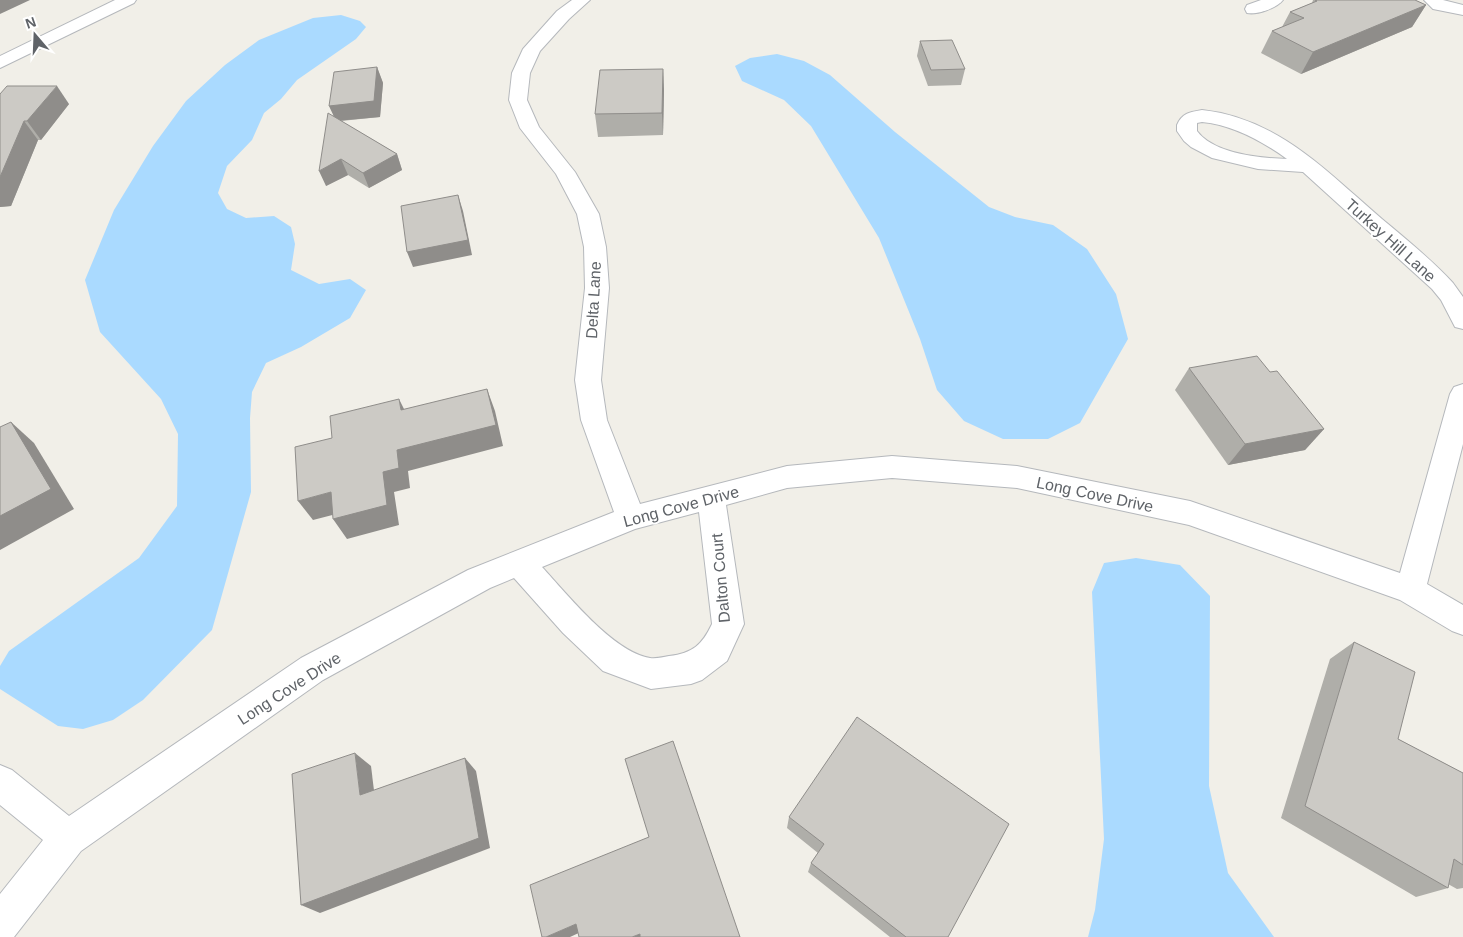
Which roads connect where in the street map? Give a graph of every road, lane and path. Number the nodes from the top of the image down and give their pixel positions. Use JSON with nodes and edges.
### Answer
{"nodes":[{"id":1,"x":128,"y":0,"type":"edge"},
{"id":2,"x":582,"y":0,"type":"edge"},
{"id":3,"x":1275,"y":0,"type":"edge"},
{"id":4,"x":1432,"y":0,"type":"edge"},
{"id":5,"x":1253,"y":9,"type":"dead end"},
{"id":6,"x":1463,"y":10,"type":"edge"},
{"id":7,"x":0,"y":63,"type":"edge"},
{"id":8,"x":1311,"y":166,"type":"junction"},
{"id":9,"x":1463,"y":321,"type":"edge"},
{"id":10,"x":1463,"y":394,"type":"edge"},
{"id":11,"x":712,"y":497,"type":"junction"},
{"id":12,"x":631,"y":518,"type":"junction"},
{"id":13,"x":518,"y":564,"type":"junction"},
{"id":14,"x":1410,"y":590,"type":"junction"},
{"id":15,"x":1463,"y":621,"type":"edge"},
{"id":16,"x":0,"y":782,"type":"edge"},
{"id":17,"x":68,"y":838,"type":"junction"},
{"id":18,"x":0,"y":924,"type":"edge"}],
"edges":[{"from":1,"to":7,"type":"street"},
{"from":2,"to":12,"type":"street","name":"Delta Lane"},
{"from":3,"to":5,"type":"street"},
{"from":4,"to":6,"type":"street"},
{"from":8,"to":8,"type":"street","name":"Turkey Hill Lane"},
{"from":8,"to":9,"type":"street","name":"Turkey Hill Lane"},
{"from":10,"to":14,"type":"street"},
{"from":11,"to":12,"type":"street","name":"Long Cove Drive"},
{"from":11,"to":13,"type":"street","name":"Dalton Court"},
{"from":11,"to":14,"type":"street","name":"Long Cove Drive"},
{"from":12,"to":13,"type":"street","name":"Long Cove Drive"},
{"from":13,"to":17,"type":"street","name":"Long Cove Drive"},
{"from":14,"to":15,"type":"street","name":"Long Cove Drive"},
{"from":16,"to":17,"type":"street"},
{"from":17,"to":18,"type":"street","name":"Long Cove Drive"}]}
